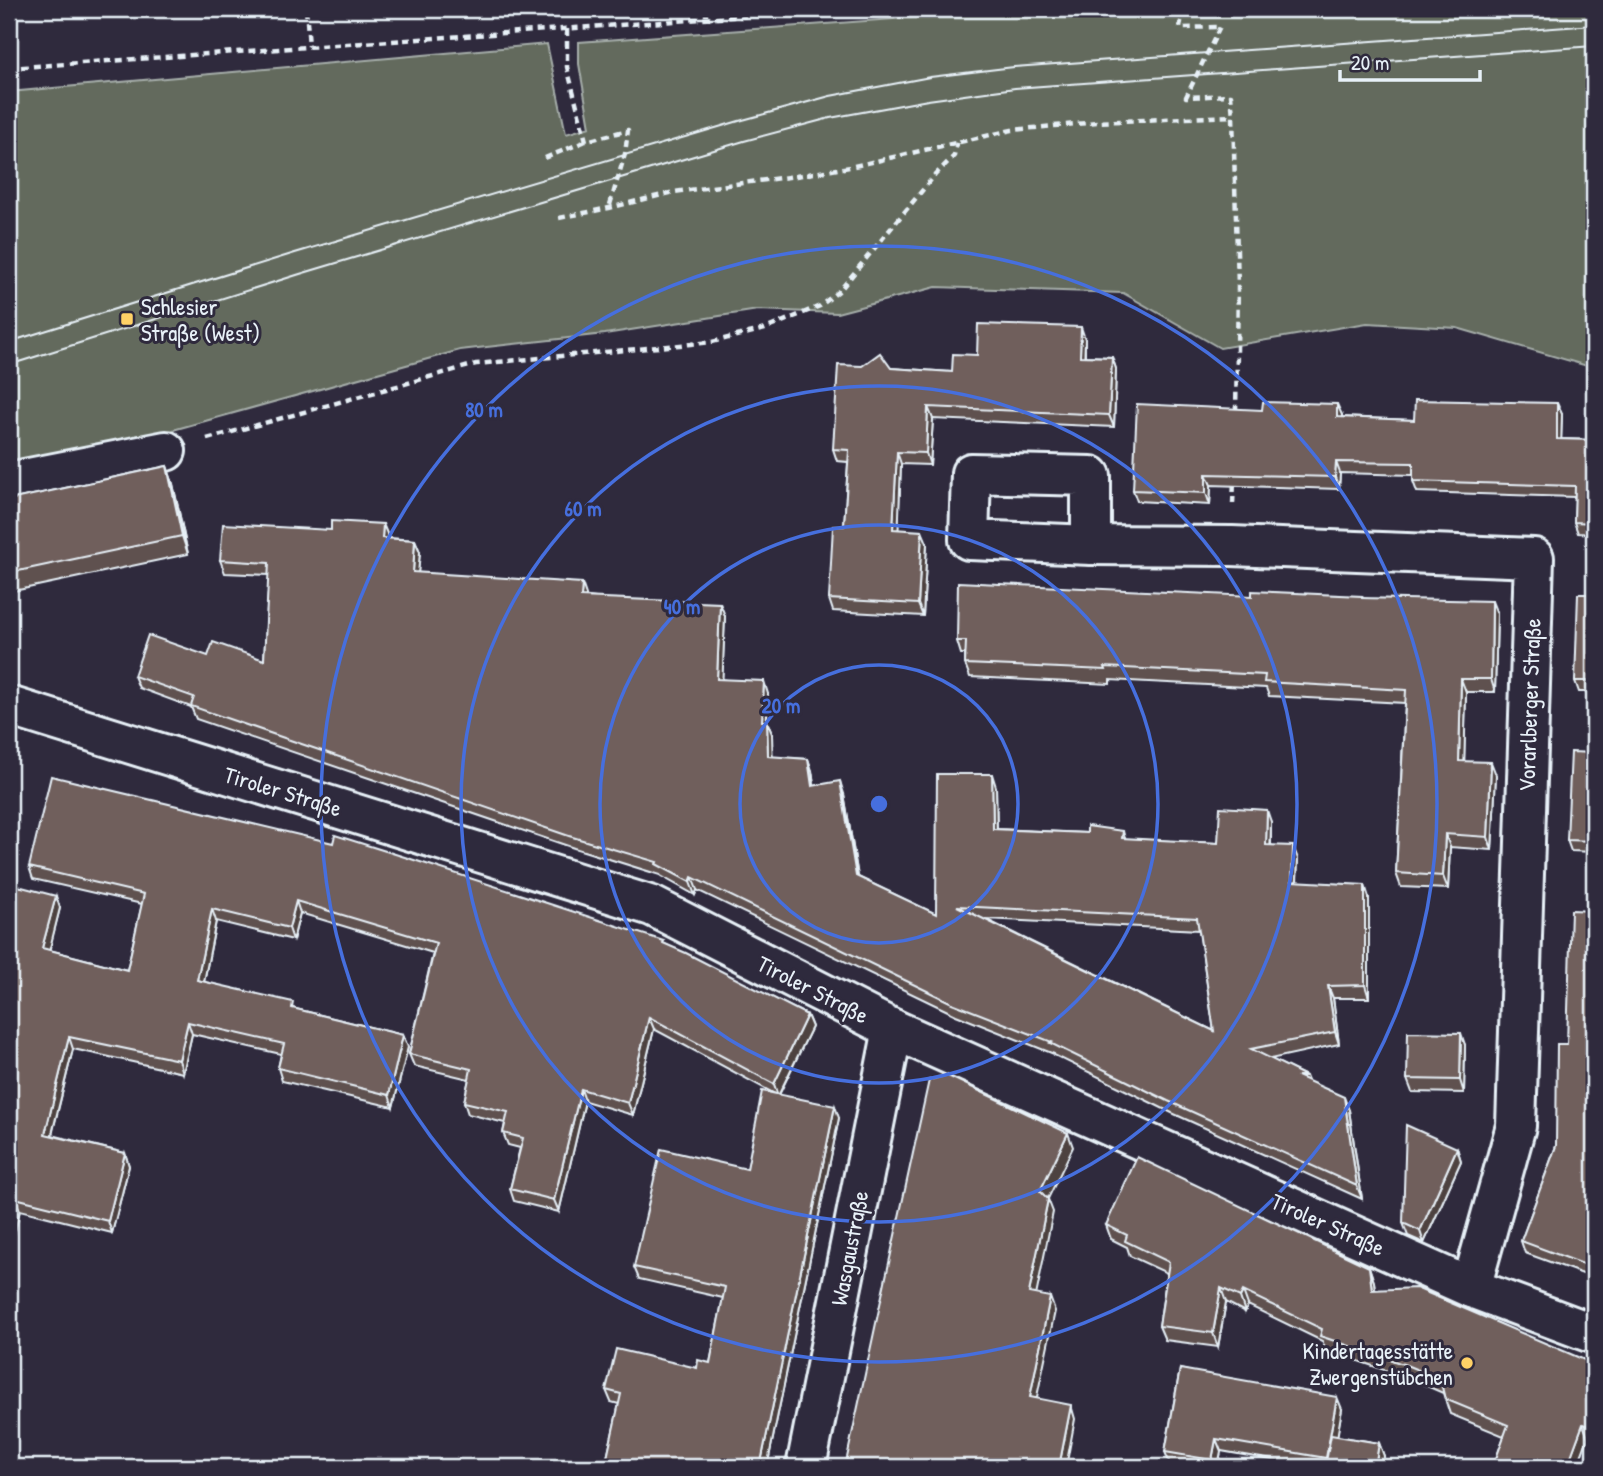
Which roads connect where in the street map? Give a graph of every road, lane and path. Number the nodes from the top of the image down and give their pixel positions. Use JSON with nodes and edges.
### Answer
{"nodes":[{"id":1,"x":306,"y":9,"type":"edge"},
{"id":2,"x":706,"y":9,"type":"edge"},
{"id":3,"x":826,"y":9,"type":"edge"},
{"id":4,"x":845,"y":9,"type":"edge"},
{"id":5,"x":1183,"y":9,"type":"edge"},
{"id":6,"x":706,"y":19,"type":"junction"},
{"id":7,"x":567,"y":29,"type":"junction"},
{"id":8,"x":309,"y":46,"type":"junction"},
{"id":9,"x":9,"y":68,"type":"edge"},
{"id":10,"x":1233,"y":116,"type":"junction"},
{"id":11,"x":586,"y":141,"type":"junction"},
{"id":12,"x":957,"y":143,"type":"junction"},
{"id":13,"x":545,"y":158,"type":"dead end"},
{"id":14,"x":609,"y":208,"type":"junction"},
{"id":15,"x":559,"y":218,"type":"dead end"},
{"id":16,"x":1236,"y":417,"type":"edge"},
{"id":17,"x":166,"y":451,"type":"joint"},
{"id":18,"x":1234,"y":469,"type":"edge"},
{"id":19,"x":9,"y":482,"type":"edge"},
{"id":20,"x":1091,"y":545,"type":"dead end"},
{"id":21,"x":1232,"y":546,"type":"junction"},
{"id":22,"x":9,"y":706,"type":"edge"},
{"id":23,"x":893,"y":1029,"type":"junction"},
{"id":24,"x":1471,"y":1289,"type":"junction"},
{"id":25,"x":1594,"y":1334,"type":"edge"},
{"id":26,"x":806,"y":1467,"type":"edge"}],
"edges":[{"from":1,"to":8,"type":"path"},
{"from":2,"to":6,"type":"path"},
{"from":3,"to":4,"type":"path"},
{"from":3,"to":6,"type":"path"},
{"from":5,"to":10,"type":"path"},
{"from":6,"to":7,"type":"path"},
{"from":7,"to":8,"type":"path"},
{"from":7,"to":11,"type":"path"},
{"from":8,"to":9,"type":"path"},
{"from":10,"to":12,"type":"path"},
{"from":10,"to":16,"type":"path"},
{"from":11,"to":13,"type":"path"},
{"from":11,"to":14,"type":"path"},
{"from":12,"to":14,"type":"path"},
{"from":12,"to":17,"type":"path"},
{"from":14,"to":15,"type":"path"},
{"from":17,"to":19,"type":"street"},
{"from":18,"to":21,"type":"path"},
{"from":20,"to":21,"type":"street","name":"Vorarlberger Straße"},
{"from":21,"to":24,"type":"street","name":"Vorarlberger Straße"},
{"from":22,"to":23,"type":"street","name":"Tiroler Straße"},
{"from":23,"to":24,"type":"street","name":"Tiroler Straße"},
{"from":23,"to":26,"type":"street","name":"Wasgaustraße"},
{"from":24,"to":25,"type":"street","name":"Tiroler Straße"}]}
